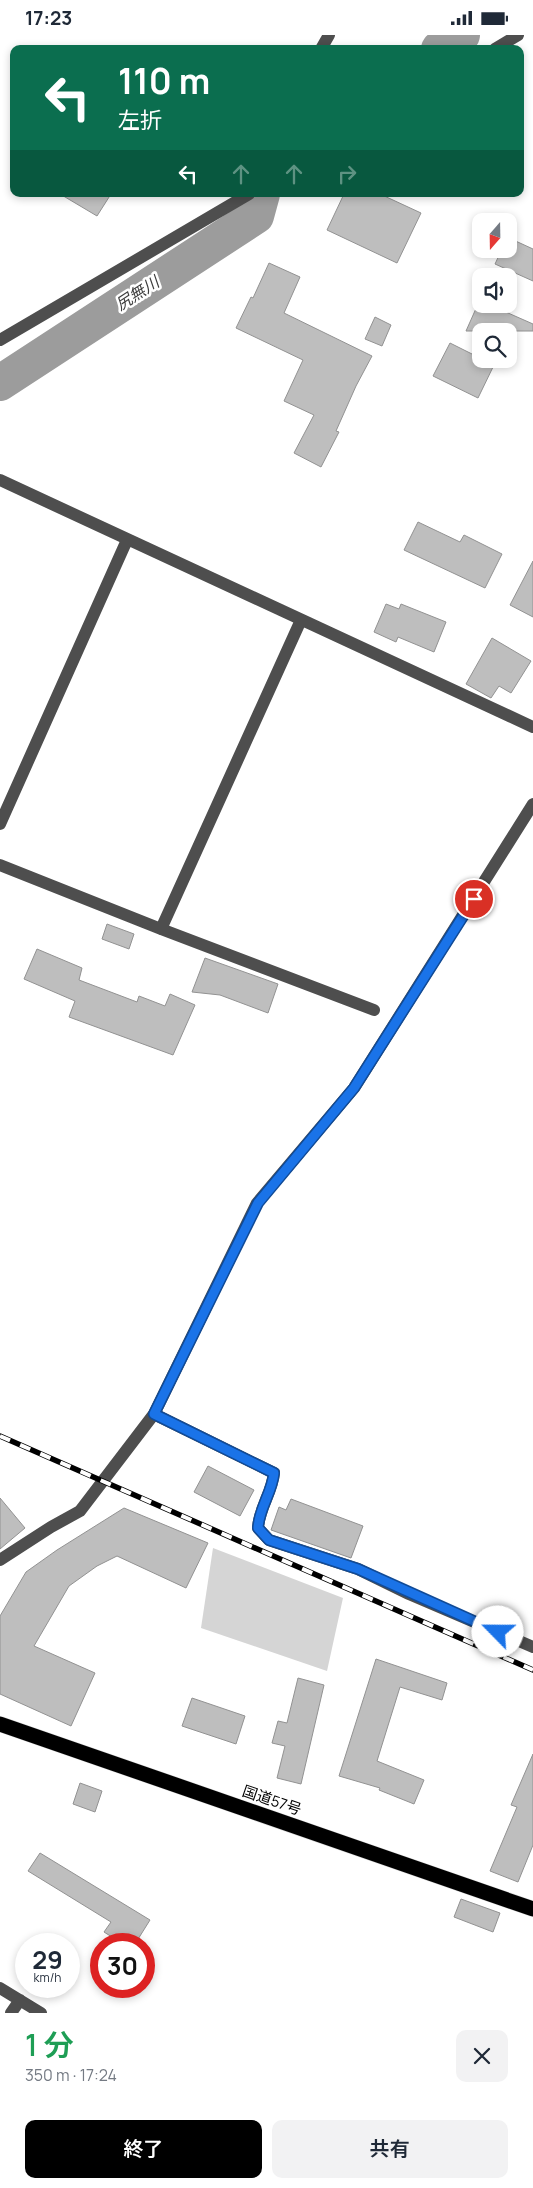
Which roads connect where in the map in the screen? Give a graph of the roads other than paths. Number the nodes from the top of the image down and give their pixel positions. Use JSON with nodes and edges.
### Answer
{"nodes":[{"id":1,"x":518,"y":35,"type":"edge"},
{"id":2,"x":501,"y":45,"type":"edge"},
{"id":3,"x":244,"y":197,"type":"edge"},
{"id":4,"x":0,"y":340,"type":"edge"},
{"id":5,"x":0,"y":480,"type":"edge"},
{"id":6,"x":127,"y":540,"type":"junction"},
{"id":7,"x":301,"y":620,"type":"junction"},
{"id":8,"x":533,"y":727,"type":"edge"},
{"id":9,"x":533,"y":803,"type":"edge"},
{"id":10,"x":0,"y":824,"type":"edge"},
{"id":11,"x":0,"y":865,"type":"edge"},
{"id":12,"x":161,"y":929,"type":"junction"},
{"id":13,"x":374,"y":1010,"type":"dead end"},
{"id":14,"x":154,"y":1414,"type":"junction"},
{"id":15,"x":0,"y":1560,"type":"edge"},
{"id":16,"x":533,"y":1647,"type":"edge"},
{"id":17,"x":0,"y":1724,"type":"edge"},
{"id":18,"x":533,"y":1909,"type":"edge"},
{"id":19,"x":0,"y":1988,"type":"edge"},
{"id":20,"x":20,"y":2000,"type":"junction"},
{"id":21,"x":11,"y":2013,"type":"edge"},
{"id":22,"x":41,"y":2013,"type":"edge"}],
"edges":[{"from":1,"to":2,"type":"street"},
{"from":3,"to":4,"type":"street"},
{"from":5,"to":6,"type":"street"},
{"from":6,"to":7,"type":"street"},
{"from":6,"to":10,"type":"street"},
{"from":7,"to":8,"type":"street"},
{"from":7,"to":12,"type":"street"},
{"from":9,"to":14,"type":"street"},
{"from":11,"to":12,"type":"street"},
{"from":12,"to":13,"type":"street"},
{"from":14,"to":15,"type":"street"},
{"from":14,"to":16,"type":"street"},
{"from":17,"to":18,"type":"highway","name":"国道57号"},
{"from":19,"to":20,"type":"street"},
{"from":20,"to":21,"type":"street"},
{"from":20,"to":22,"type":"street"}]}
